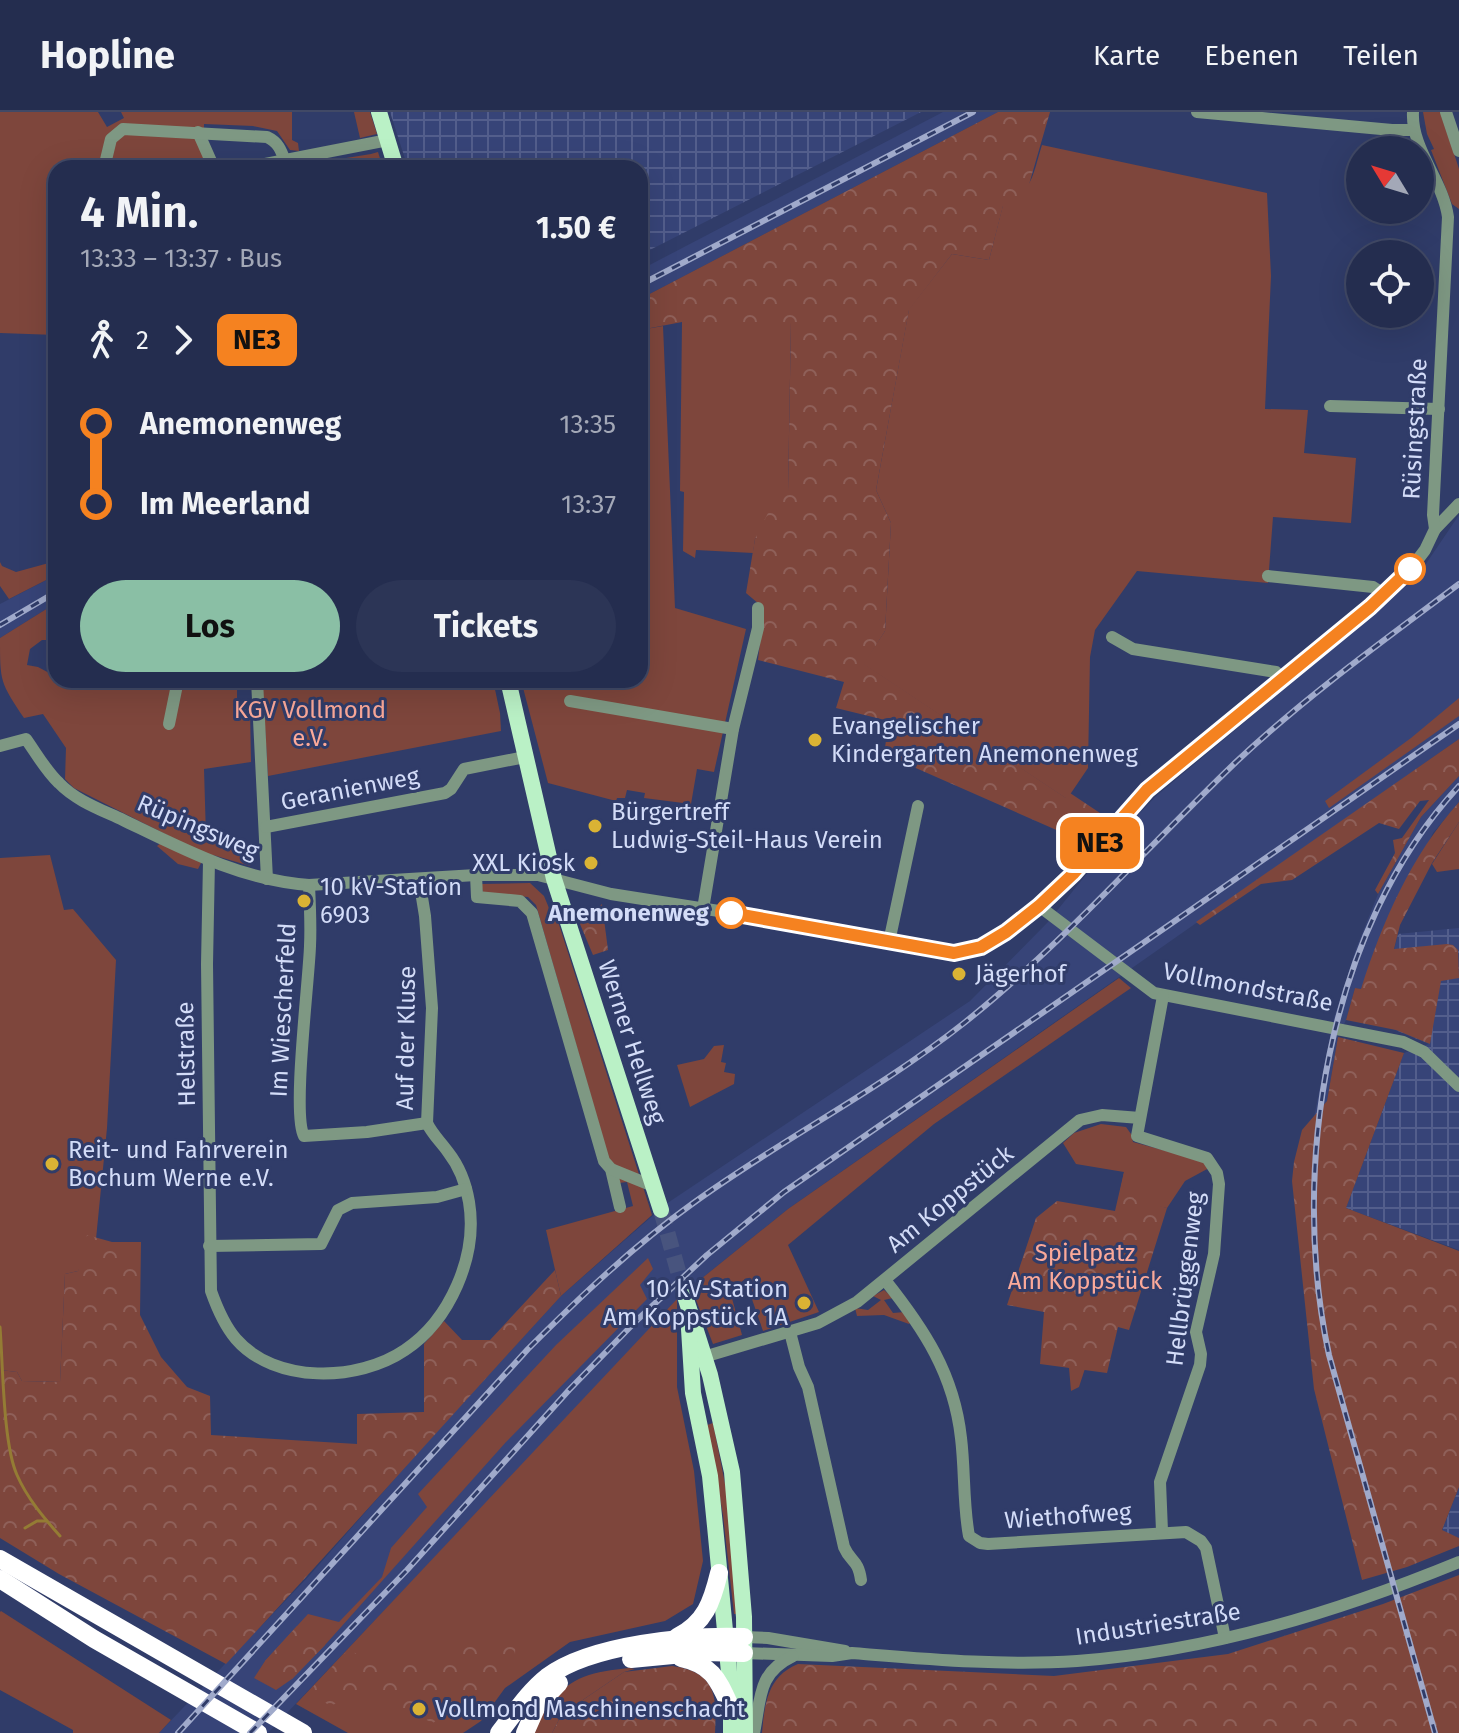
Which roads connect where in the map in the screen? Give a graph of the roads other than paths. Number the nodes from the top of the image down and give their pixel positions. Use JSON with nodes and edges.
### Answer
{"nodes":[{"id":1,"x":379,"y":112,"type":"edge"},
{"id":2,"x":1197,"y":112,"type":"edge"},
{"id":3,"x":1413,"y":112,"type":"edge"},
{"id":4,"x":1446,"y":112,"type":"edge"},
{"id":5,"x":1412,"y":130,"type":"junction"},
{"id":6,"x":198,"y":132,"type":"junction"},
{"id":7,"x":388,"y":140,"type":"junction"},
{"id":8,"x":1459,"y":151,"type":"edge"},
{"id":9,"x":106,"y":160,"type":"edge"},
{"id":10,"x":210,"y":160,"type":"edge"},
{"id":11,"x":285,"y":160,"type":"edge"},
{"id":12,"x":290,"y":160,"type":"edge"},
{"id":13,"x":394,"y":160,"type":"edge"},
{"id":14,"x":1330,"y":406,"type":"dead end"},
{"id":15,"x":1439,"y":409,"type":"junction"},
{"id":16,"x":1459,"y":504,"type":"edge"},
{"id":17,"x":1435,"y":529,"type":"junction"},
{"id":18,"x":1268,"y":576,"type":"dead end"},
{"id":19,"x":1384,"y":594,"type":"junction"},
{"id":20,"x":758,"y":608,"type":"dead end"},
{"id":21,"x":1112,"y":637,"type":"dead end"},
{"id":22,"x":1282,"y":678,"type":"junction"},
{"id":23,"x":176,"y":688,"type":"edge"},
{"id":24,"x":257,"y":688,"type":"edge"},
{"id":25,"x":510,"y":688,"type":"edge"},
{"id":26,"x":570,"y":701,"type":"dead end"},
{"id":27,"x":169,"y":724,"type":"dead end"},
{"id":28,"x":733,"y":729,"type":"junction"},
{"id":29,"x":0,"y":746,"type":"edge"},
{"id":30,"x":525,"y":757,"type":"junction"},
{"id":31,"x":918,"y":806,"type":"dead end"},
{"id":32,"x":266,"y":827,"type":"junction"},
{"id":33,"x":209,"y":861,"type":"junction"},
{"id":34,"x":476,"y":875,"type":"junction"},
{"id":35,"x":267,"y":879,"type":"junction"},
{"id":36,"x":419,"y":879,"type":"junction"},
{"id":37,"x":554,"y":879,"type":"junction"},
{"id":38,"x":309,"y":885,"type":"junction"},
{"id":39,"x":1039,"y":906,"type":"junction"},
{"id":40,"x":703,"y":909,"type":"junction"},
{"id":41,"x":889,"y":942,"type":"junction"},
{"id":42,"x":1163,"y":996,"type":"junction"},
{"id":43,"x":1459,"y":1086,"type":"edge"},
{"id":44,"x":427,"y":1123,"type":"junction"},
{"id":45,"x":1138,"y":1124,"type":"junction"},
{"id":46,"x":304,"y":1136,"type":"joint"},
{"id":47,"x":611,"y":1169,"type":"junction"},
{"id":48,"x":653,"y":1186,"type":"junction"},
{"id":49,"x":466,"y":1189,"type":"junction"},
{"id":50,"x":620,"y":1207,"type":"dead end"},
{"id":51,"x":661,"y":1210,"type":"tunnel mouth"},
{"id":52,"x":209,"y":1246,"type":"junction"},
{"id":53,"x":885,"y":1280,"type":"junction"},
{"id":54,"x":790,"y":1332,"type":"junction"},
{"id":55,"x":698,"y":1359,"type":"junction"},
{"id":56,"x":1162,"y":1531,"type":"junction"},
{"id":57,"x":0,"y":1559,"type":"edge"},
{"id":58,"x":1459,"y":1562,"type":"edge"},
{"id":59,"x":719,"y":1573,"type":"junction"},
{"id":60,"x":0,"y":1579,"type":"edge"},
{"id":61,"x":861,"y":1580,"type":"dead end"},
{"id":62,"x":1225,"y":1638,"type":"junction"},
{"id":63,"x":735,"y":1645,"type":"junction"},
{"id":64,"x":668,"y":1648,"type":"junction"},
{"id":65,"x":852,"y":1653,"type":"junction"},
{"id":66,"x":796,"y":1655,"type":"junction"},
{"id":67,"x":731,"y":1708,"type":"junction"},
{"id":68,"x":227,"y":1717,"type":"junction"},
{"id":69,"x":247,"y":1733,"type":"edge"},
{"id":70,"x":258,"y":1733,"type":"edge"},
{"id":71,"x":303,"y":1733,"type":"edge"},
{"id":72,"x":499,"y":1733,"type":"edge"},
{"id":73,"x":525,"y":1733,"type":"edge"},
{"id":74,"x":731,"y":1733,"type":"edge"},
{"id":75,"x":751,"y":1733,"type":"edge"}],
"edges":[{"from":1,"to":7,"type":"main road"},
{"from":2,"to":5,"type":"street"},
{"from":3,"to":5,"type":"street","name":"Rüsingstraße"},
{"from":4,"to":8,"type":"street"},
{"from":5,"to":15,"type":"street","name":"Rüsingstraße"},
{"from":6,"to":9,"type":"street"},
{"from":6,"to":10,"type":"street"},
{"from":6,"to":11,"type":"street"},
{"from":7,"to":12,"type":"street"},
{"from":7,"to":13,"type":"main road"},
{"from":14,"to":15,"type":"street"},
{"from":15,"to":17,"type":"street","name":"Rüsingstraße"},
{"from":16,"to":17,"type":"street"},
{"from":17,"to":19,"type":"street","name":"Rüsingstraße"},
{"from":18,"to":19,"type":"street"},
{"from":19,"to":22,"type":"street","name":"Rüsingstraße"},
{"from":20,"to":28,"type":"street"},
{"from":21,"to":22,"type":"street"},
{"from":22,"to":39,"type":"street","name":"Rüsingstraße"},
{"from":23,"to":27,"type":"street"},
{"from":24,"to":32,"type":"street"},
{"from":25,"to":30,"type":"main road","name":"Werner Hellweg"},
{"from":26,"to":28,"type":"street"},
{"from":28,"to":40,"type":"street"},
{"from":29,"to":33,"type":"street","name":"Rüpingsweg"},
{"from":30,"to":32,"type":"street","name":"Geranienweg"},
{"from":30,"to":37,"type":"main road","name":"Werner Hellweg"},
{"from":31,"to":41,"type":"street"},
{"from":32,"to":35,"type":"street"},
{"from":33,"to":35,"type":"street","name":"Rüpingsweg"},
{"from":33,"to":52,"type":"street","name":"Helstraße"},
{"from":34,"to":36,"type":"street","name":"Rüpingsweg"},
{"from":34,"to":37,"type":"street","name":"Rüpingsweg"},
{"from":34,"to":47,"type":"street"},
{"from":35,"to":38,"type":"street","name":"Rüpingsweg"},
{"from":36,"to":38,"type":"street","name":"Rüpingsweg"},
{"from":36,"to":44,"type":"street","name":"Auf der Kluse"},
{"from":37,"to":40,"type":"street","name":"Rüsingstraße"},
{"from":37,"to":48,"type":"main road","name":"Werner Hellweg"},
{"from":38,"to":46,"type":"street","name":"Im Wiescherfeld"},
{"from":39,"to":41,"type":"street","name":"Rüsingstraße"},
{"from":39,"to":42,"type":"street","name":"Vollmondstraße"},
{"from":40,"to":41,"type":"street","name":"Rüsingstraße"},
{"from":42,"to":43,"type":"street","name":"Vollmondstraße"},
{"from":42,"to":45,"type":"street"},
{"from":44,"to":46,"type":"street","name":"Auf der Kluse"},
{"from":44,"to":49,"type":"street","name":"Helstraße"},
{"from":45,"to":53,"type":"street","name":"Am Koppstück"},
{"from":45,"to":56,"type":"street","name":"Hellbrüggenweg"},
{"from":47,"to":48,"type":"street"},
{"from":47,"to":50,"type":"street"},
{"from":48,"to":51,"type":"main road","name":"Werner Hellweg"},
{"from":49,"to":52,"type":"street"},
{"from":49,"to":52,"type":"street","name":"Helstraße"},
{"from":53,"to":54,"type":"street","name":"Am Koppstück"},
{"from":53,"to":56,"type":"street","name":"Wiethofweg"},
{"from":54,"to":55,"type":"street","name":"Am Koppstück"},
{"from":54,"to":61,"type":"street"},
{"from":55,"to":59,"type":"main road"},
{"from":55,"to":63,"type":"main road"},
{"from":56,"to":62,"type":"street","name":"Wiethofweg"},
{"from":57,"to":71,"type":"highway"},
{"from":58,"to":62,"type":"street","name":"Industriestraße"},
{"from":59,"to":63,"type":"main road"},
{"from":59,"to":64,"type":"highway"},
{"from":60,"to":68,"type":"highway"},
{"from":62,"to":65,"type":"street","name":"Industriestraße"},
{"from":63,"to":64,"type":"highway"},
{"from":63,"to":65,"type":"street","name":"Industriestraße"},
{"from":63,"to":66,"type":"street","name":"Industriestraße"},
{"from":63,"to":67,"type":"main road"},
{"from":63,"to":75,"type":"main road"},
{"from":64,"to":67,"type":"highway"},
{"from":64,"to":72,"type":"highway"},
{"from":64,"to":73,"type":"highway"},
{"from":65,"to":66,"type":"street","name":"Industriestraße"},
{"from":66,"to":75,"type":"street"},
{"from":67,"to":74,"type":"main road"},
{"from":68,"to":69,"type":"highway"},
{"from":68,"to":70,"type":"highway"}]}
